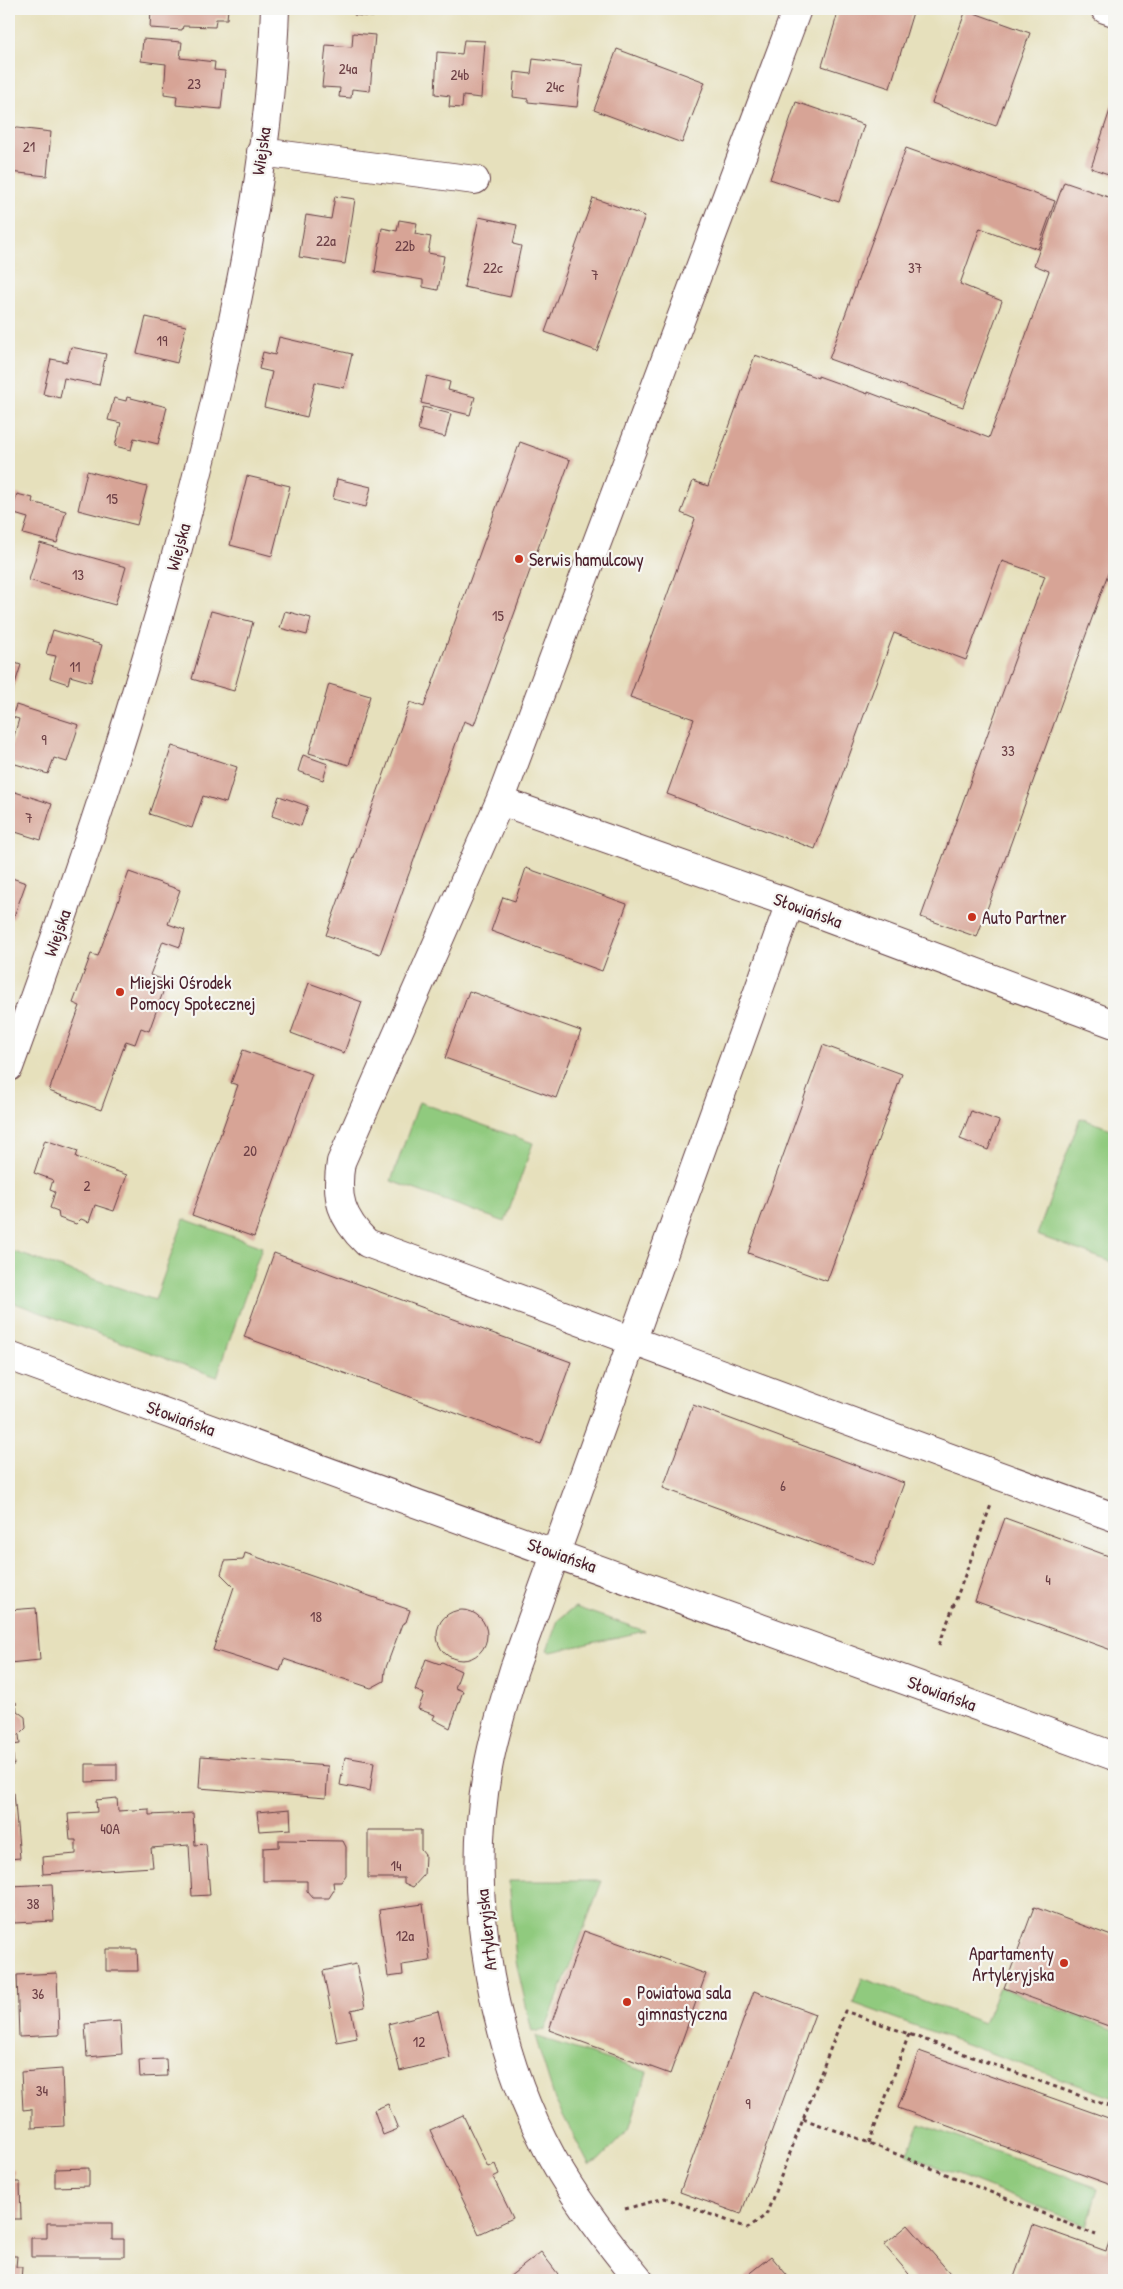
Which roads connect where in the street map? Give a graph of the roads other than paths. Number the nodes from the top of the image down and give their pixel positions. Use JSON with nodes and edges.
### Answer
{"nodes":[{"id":1,"x":275,"y":9,"type":"edge"},
{"id":2,"x":797,"y":9,"type":"edge"},
{"id":3,"x":1105,"y":9,"type":"edge"},
{"id":4,"x":1114,"y":12,"type":"edge"},
{"id":5,"x":261,"y":152,"type":"junction"},
{"id":6,"x":475,"y":180,"type":"dead end"},
{"id":7,"x":500,"y":801,"type":"junction"},
{"id":8,"x":790,"y":903,"type":"junction"},
{"id":9,"x":1114,"y":1024,"type":"edge"},
{"id":10,"x":9,"y":1067,"type":"edge"},
{"id":11,"x":632,"y":1340,"type":"junction"},
{"id":12,"x":9,"y":1356,"type":"edge"},
{"id":13,"x":1114,"y":1517,"type":"edge"},
{"id":14,"x":556,"y":1553,"type":"junction"},
{"id":15,"x":1114,"y":1756,"type":"edge"},
{"id":16,"x":639,"y":2280,"type":"edge"}],
"edges":[{"from":1,"to":5,"type":"street","name":"Wiejska"},
{"from":2,"to":7,"type":"street"},
{"from":3,"to":4,"type":"street"},
{"from":5,"to":6,"type":"street"},
{"from":5,"to":10,"type":"street","name":"Wiejska"},
{"from":7,"to":8,"type":"street","name":"Słowiańska"},
{"from":7,"to":11,"type":"street"},
{"from":8,"to":9,"type":"street","name":"Słowiańska"},
{"from":8,"to":11,"type":"street","name":"Artyleryjska"},
{"from":11,"to":13,"type":"street"},
{"from":11,"to":14,"type":"street","name":"Artyleryjska"},
{"from":12,"to":14,"type":"street","name":"Słowiańska"},
{"from":14,"to":15,"type":"street","name":"Słowiańska"},
{"from":14,"to":16,"type":"street","name":"Artyleryjska"}]}
